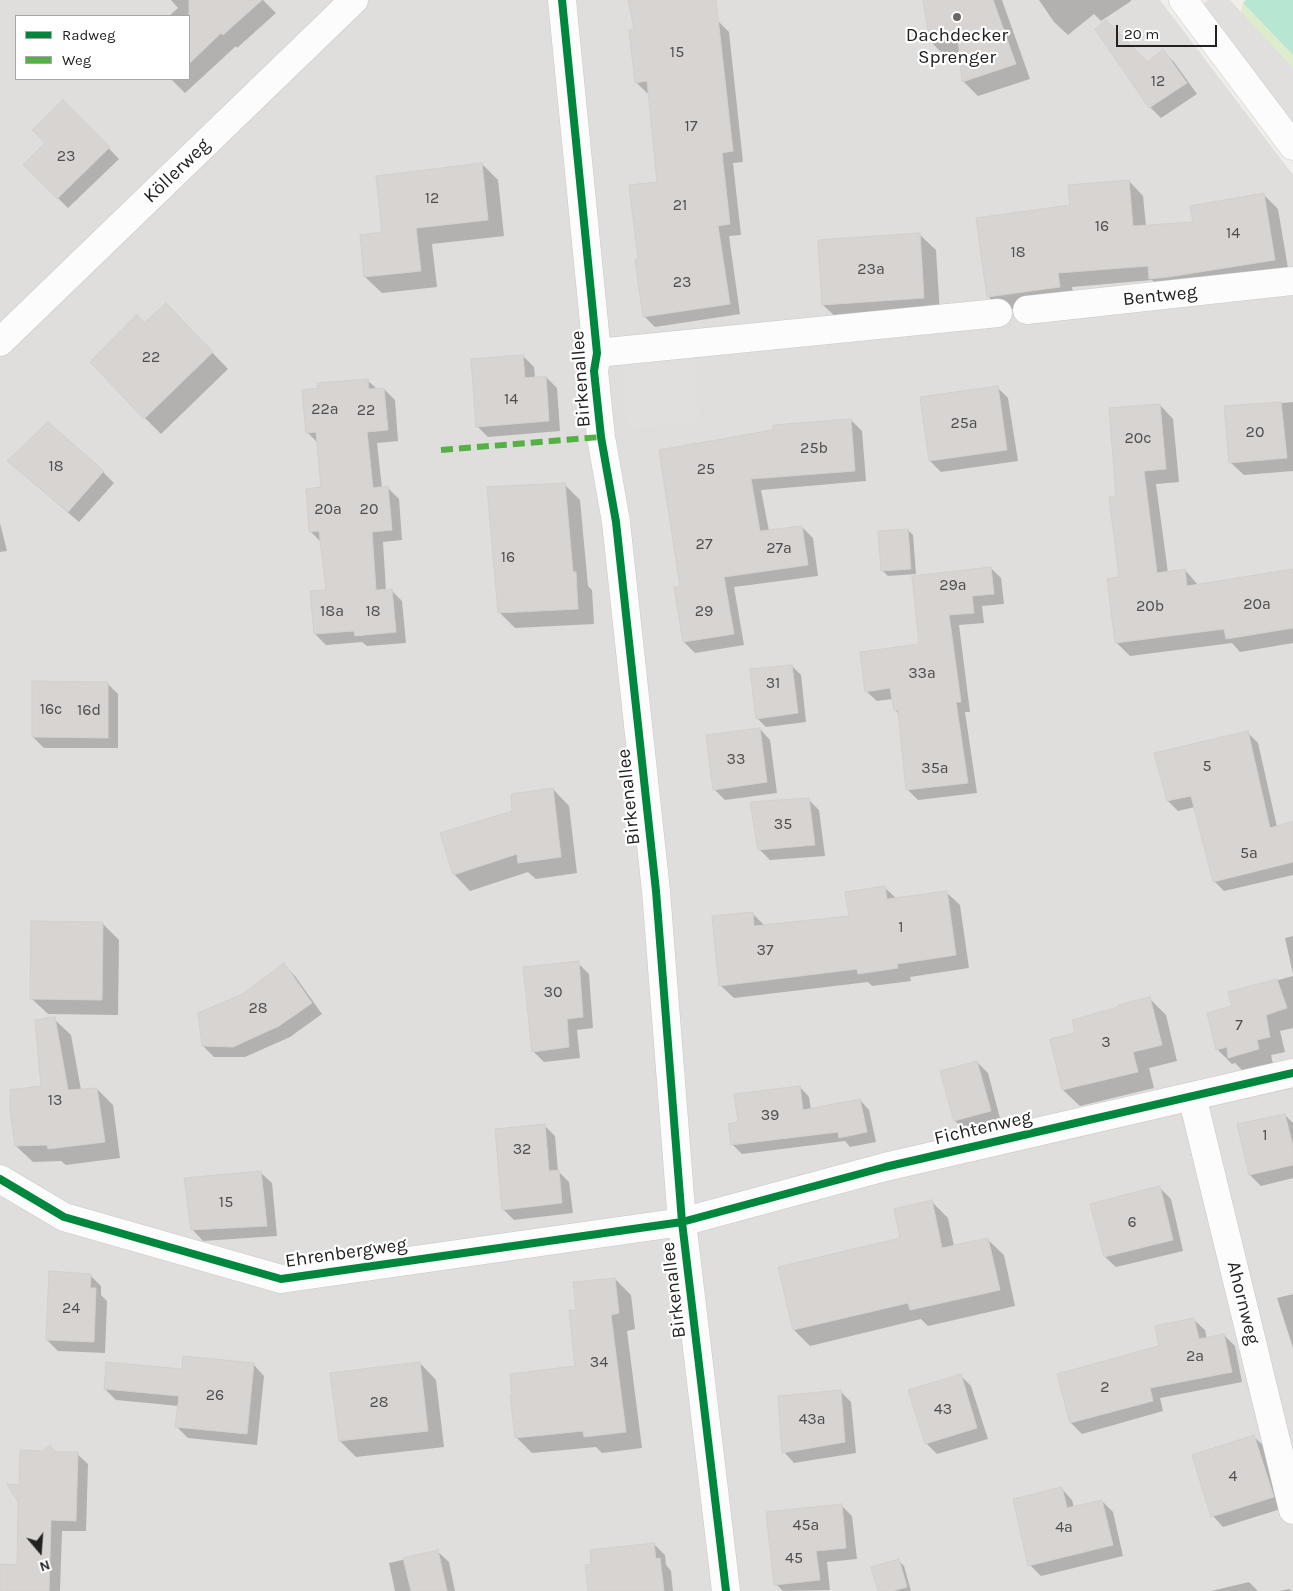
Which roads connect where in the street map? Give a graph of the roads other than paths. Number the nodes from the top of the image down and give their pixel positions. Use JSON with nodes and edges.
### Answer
{"nodes":[{"id":1,"x":354,"y":0,"type":"edge"},
{"id":2,"x":562,"y":0,"type":"edge"},
{"id":3,"x":1183,"y":0,"type":"edge"},
{"id":4,"x":1293,"y":146,"type":"edge"},
{"id":5,"x":1293,"y":281,"type":"edge"},
{"id":6,"x":1027,"y":310,"type":"dead end"},
{"id":7,"x":998,"y":313,"type":"dead end"},
{"id":8,"x":0,"y":342,"type":"edge"},
{"id":9,"x":597,"y":353,"type":"junction"},
{"id":10,"x":1293,"y":1073,"type":"edge"},
{"id":11,"x":1192,"y":1096,"type":"junction"},
{"id":12,"x":0,"y":1180,"type":"edge"},
{"id":13,"x":682,"y":1222,"type":"junction"},
{"id":14,"x":1293,"y":1510,"type":"edge"},
{"id":15,"x":726,"y":1591,"type":"edge"}],
"edges":[{"from":1,"to":8,"type":"street","name":"Köllerweg"},
{"from":2,"to":9,"type":"street","name":"Birkenallee"},
{"from":3,"to":4,"type":"street"},
{"from":5,"to":6,"type":"street","name":"Bentweg"},
{"from":7,"to":9,"type":"street","name":"Birkenallee"},
{"from":9,"to":13,"type":"street","name":"Birkenallee"},
{"from":10,"to":11,"type":"street","name":"Fichtenweg"},
{"from":11,"to":13,"type":"street","name":"Fichtenweg"},
{"from":11,"to":14,"type":"street","name":"Ahornweg"},
{"from":12,"to":13,"type":"street","name":"Ehrenbergweg"},
{"from":13,"to":15,"type":"street","name":"Birkenallee"}]}
